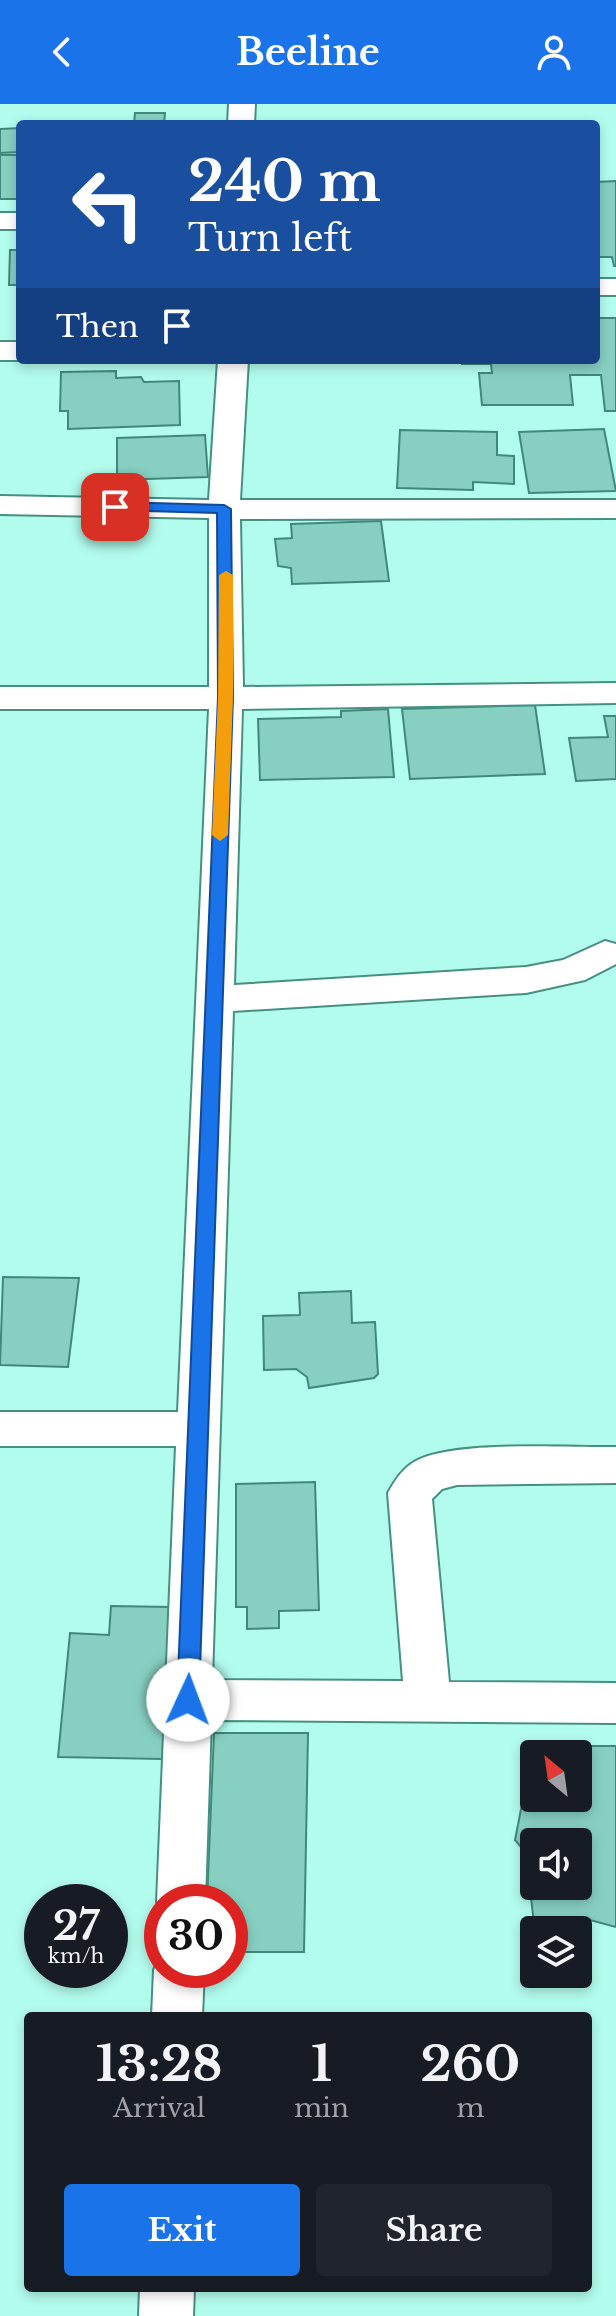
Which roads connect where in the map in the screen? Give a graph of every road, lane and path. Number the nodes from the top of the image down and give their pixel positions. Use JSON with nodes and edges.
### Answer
{"nodes":[{"id":1,"x":233,"y":364,"type":"edge"},
{"id":2,"x":0,"y":505,"type":"edge"},
{"id":3,"x":224,"y":509,"type":"junction"},
{"id":4,"x":616,"y":509,"type":"edge"},
{"id":5,"x":616,"y":693,"type":"edge"},
{"id":6,"x":226,"y":697,"type":"junction"},
{"id":7,"x":0,"y":698,"type":"edge"},
{"id":8,"x":605,"y":954,"type":"dead end"},
{"id":9,"x":214,"y":999,"type":"junction"},
{"id":10,"x":0,"y":1429,"type":"edge"},
{"id":11,"x":197,"y":1429,"type":"junction"},
{"id":12,"x":616,"y":1465,"type":"edge"},
{"id":13,"x":188,"y":1700,"type":"junction"},
{"id":14,"x":428,"y":1702,"type":"junction"},
{"id":15,"x":616,"y":1703,"type":"edge"},
{"id":16,"x":182,"y":1884,"type":"edge"},
{"id":17,"x":178,"y":1988,"type":"edge"},
{"id":18,"x":177,"y":2012,"type":"edge"},
{"id":19,"x":167,"y":2292,"type":"edge"},
{"id":20,"x":166,"y":2316,"type":"edge"}],
"edges":[{"from":1,"to":3,"type":"street"},
{"from":2,"to":3,"type":"street"},
{"from":3,"to":4,"type":"street"},
{"from":3,"to":6,"type":"street"},
{"from":5,"to":6,"type":"street"},
{"from":6,"to":7,"type":"street"},
{"from":6,"to":9,"type":"street"},
{"from":8,"to":9,"type":"street"},
{"from":9,"to":11,"type":"street"},
{"from":10,"to":11,"type":"street"},
{"from":11,"to":13,"type":"street"},
{"from":12,"to":14,"type":"street"},
{"from":13,"to":14,"type":"street"},
{"from":13,"to":16,"type":"street"},
{"from":14,"to":15,"type":"street"},
{"from":17,"to":18,"type":"street"},
{"from":19,"to":20,"type":"street"}]}
